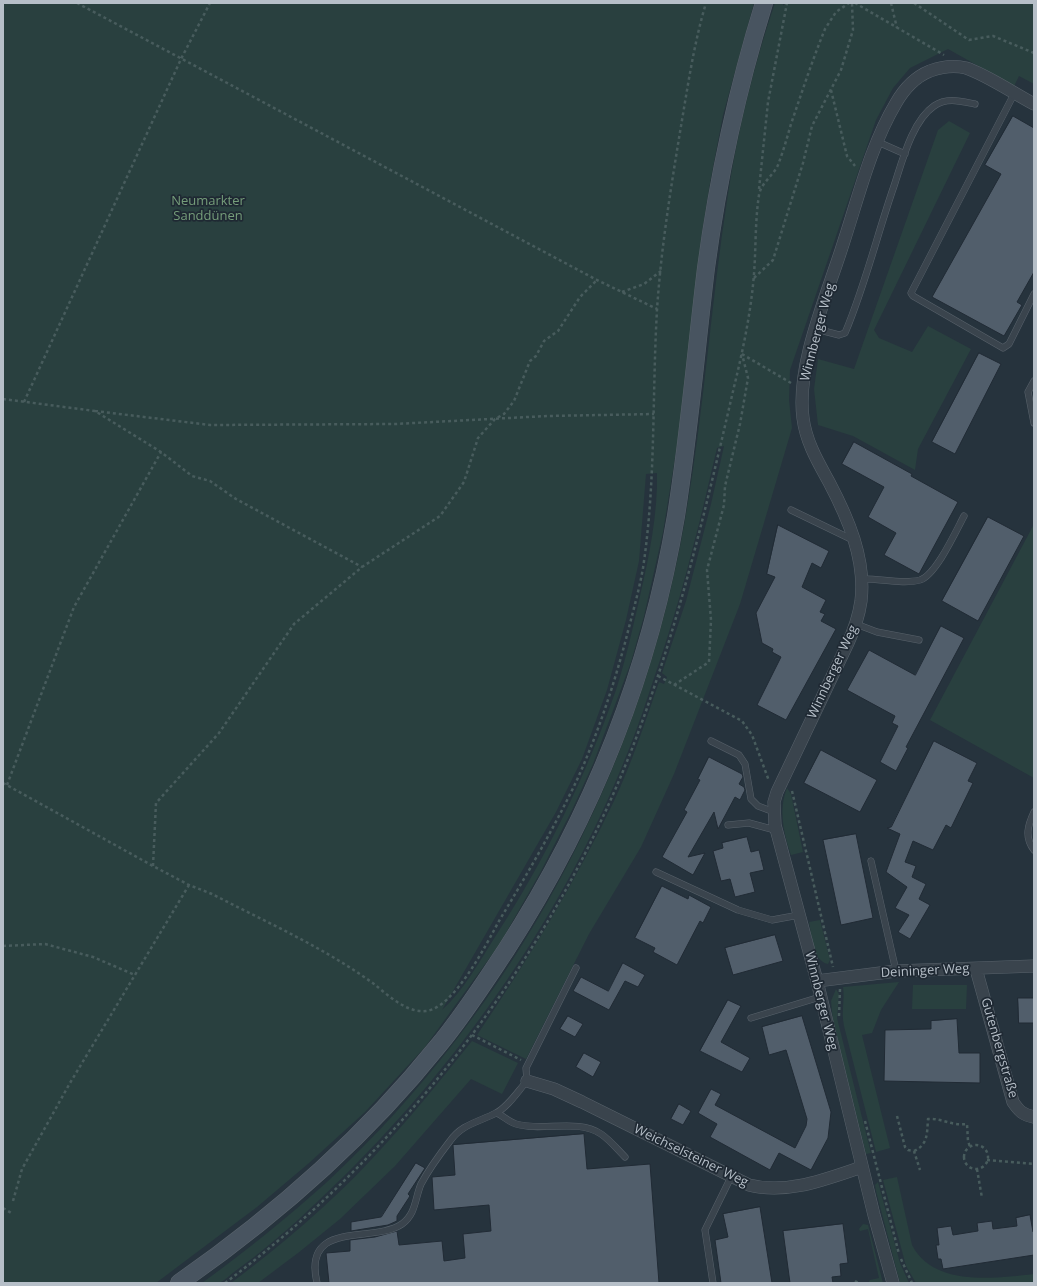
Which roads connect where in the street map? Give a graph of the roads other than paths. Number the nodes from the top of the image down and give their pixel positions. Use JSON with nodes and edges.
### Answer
{"nodes":[{"id":1,"x":764,"y":3,"type":"edge"},
{"id":2,"x":1014,"y":94,"type":"junction"},
{"id":3,"x":974,"y":104,"type":"dead end"},
{"id":4,"x":1034,"y":104,"type":"edge"},
{"id":5,"x":878,"y":142,"type":"junction"},
{"id":6,"x":906,"y":154,"type":"junction"},
{"id":7,"x":1034,"y":294,"type":"edge"},
{"id":8,"x":816,"y":329,"type":"junction"},
{"id":9,"x":1034,"y":380,"type":"edge"},
{"id":10,"x":1034,"y":423,"type":"edge"},
{"id":11,"x":792,"y":510,"type":"dead end"},
{"id":12,"x":964,"y":516,"type":"dead end"},
{"id":13,"x":855,"y":541,"type":"junction"},
{"id":14,"x":861,"y":579,"type":"junction"},
{"id":15,"x":856,"y":624,"type":"junction"},
{"id":16,"x":919,"y":640,"type":"dead end"},
{"id":17,"x":711,"y":741,"type":"dead end"},
{"id":18,"x":774,"y":812,"type":"junction"},
{"id":19,"x":1034,"y":812,"type":"edge"},
{"id":20,"x":728,"y":825,"type":"dead end"},
{"id":21,"x":775,"y":830,"type":"junction"},
{"id":22,"x":1034,"y":850,"type":"edge"},
{"id":23,"x":871,"y":861,"type":"dead end"},
{"id":24,"x":656,"y":872,"type":"dead end"},
{"id":25,"x":799,"y":915,"type":"junction"},
{"id":26,"x":1034,"y":966,"type":"edge"},
{"id":27,"x":576,"y":968,"type":"dead end"},
{"id":28,"x":976,"y":969,"type":"junction"},
{"id":29,"x":896,"y":971,"type":"junction"},
{"id":30,"x":817,"y":980,"type":"junction"},
{"id":31,"x":820,"y":997,"type":"junction"},
{"id":32,"x":751,"y":1018,"type":"dead end"},
{"id":33,"x":527,"y":1081,"type":"junction"},
{"id":34,"x":497,"y":1113,"type":"junction"},
{"id":35,"x":1034,"y":1117,"type":"edge"},
{"id":36,"x":625,"y":1158,"type":"dead end"},
{"id":37,"x":862,"y":1167,"type":"junction"},
{"id":38,"x":731,"y":1177,"type":"junction"},
{"id":39,"x":179,"y":1283,"type":"edge"},
{"id":40,"x":317,"y":1283,"type":"edge"},
{"id":41,"x":713,"y":1283,"type":"edge"},
{"id":42,"x":893,"y":1283,"type":"edge"}],
"edges":[{"from":1,"to":39,"type":"main road"},
{"from":2,"to":4,"type":"street"},
{"from":2,"to":5,"type":"street","name":"Winnberger Weg"},
{"from":2,"to":7,"type":"lane"},
{"from":3,"to":6,"type":"lane"},
{"from":5,"to":6,"type":"lane"},
{"from":5,"to":8,"type":"street","name":"Winnberger Weg"},
{"from":6,"to":8,"type":"lane"},
{"from":8,"to":13,"type":"street","name":"Winnberger Weg"},
{"from":9,"to":10,"type":"lane"},
{"from":11,"to":13,"type":"lane"},
{"from":12,"to":14,"type":"lane"},
{"from":13,"to":14,"type":"street","name":"Winnberger Weg"},
{"from":14,"to":15,"type":"street","name":"Winnberger Weg"},
{"from":15,"to":16,"type":"lane"},
{"from":15,"to":18,"type":"street","name":"Winnberger Weg"},
{"from":17,"to":18,"type":"lane"},
{"from":18,"to":21,"type":"street","name":"Winnberger Weg"},
{"from":19,"to":22,"type":"lane"},
{"from":20,"to":21,"type":"lane"},
{"from":21,"to":25,"type":"street","name":"Winnberger Weg"},
{"from":23,"to":29,"type":"lane"},
{"from":24,"to":25,"type":"lane"},
{"from":25,"to":30,"type":"street","name":"Winnberger Weg"},
{"from":26,"to":28,"type":"street","name":"Deininger Weg"},
{"from":27,"to":33,"type":"lane"},
{"from":28,"to":29,"type":"street","name":"Deininger Weg"},
{"from":28,"to":35,"type":"street","name":"Gutenbergstraße"},
{"from":29,"to":30,"type":"street","name":"Deininger Weg"},
{"from":30,"to":31,"type":"street","name":"Winnberger Weg"},
{"from":31,"to":32,"type":"lane"},
{"from":31,"to":37,"type":"street","name":"Winnberger Weg"},
{"from":33,"to":34,"type":"lane"},
{"from":33,"to":38,"type":"street","name":"Weichselsteiner Weg"},
{"from":34,"to":36,"type":"lane"},
{"from":34,"to":40,"type":"lane"},
{"from":37,"to":38,"type":"street","name":"Weichselsteiner Weg"},
{"from":37,"to":42,"type":"street","name":"Winnberger Weg"},
{"from":38,"to":41,"type":"lane"}]}
